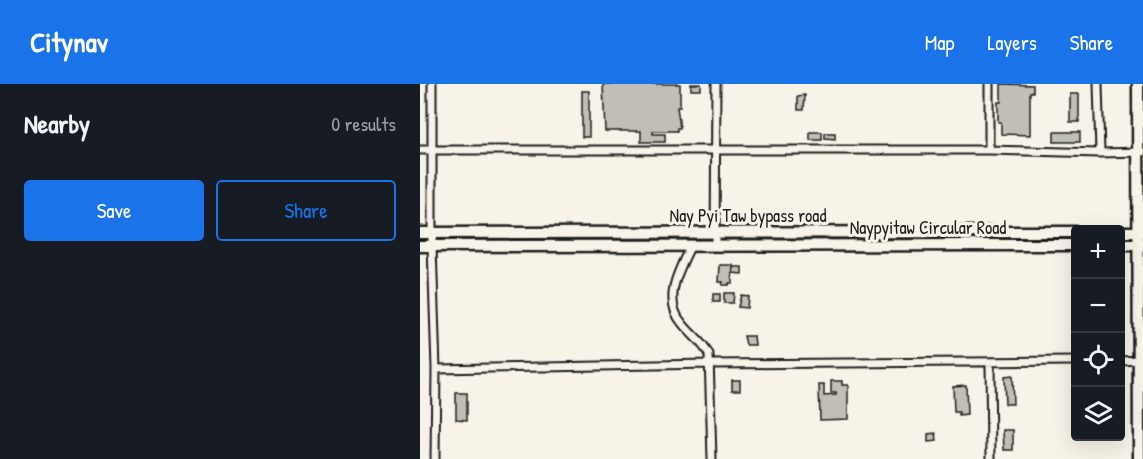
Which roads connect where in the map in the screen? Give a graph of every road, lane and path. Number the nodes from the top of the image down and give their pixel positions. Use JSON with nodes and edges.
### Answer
{"nodes":[{"id":1,"x":432,"y":84,"type":"edge"},
{"id":2,"x":716,"y":84,"type":"edge"},
{"id":3,"x":989,"y":84,"type":"edge"},
{"id":4,"x":1098,"y":84,"type":"edge"},
{"id":5,"x":1138,"y":84,"type":"edge"},
{"id":6,"x":420,"y":150,"type":"edge"},
{"id":7,"x":432,"y":150,"type":"junction"},
{"id":8,"x":989,"y":150,"type":"junction"},
{"id":9,"x":716,"y":151,"type":"junction"},
{"id":10,"x":1141,"y":152,"type":"edge"},
{"id":11,"x":1100,"y":153,"type":"junction"},
{"id":12,"x":716,"y":232,"type":"junction"},
{"id":13,"x":1071,"y":232,"type":"edge"},
{"id":14,"x":1125,"y":232,"type":"edge"},
{"id":15,"x":1141,"y":232,"type":"edge"},
{"id":16,"x":420,"y":233,"type":"edge"},
{"id":17,"x":432,"y":233,"type":"junction"},
{"id":18,"x":691,"y":245,"type":"junction"},
{"id":19,"x":715,"y":245,"type":"junction"},
{"id":20,"x":1071,"y":245,"type":"edge"},
{"id":21,"x":1125,"y":245,"type":"edge"},
{"id":22,"x":1141,"y":245,"type":"edge"},
{"id":23,"x":426,"y":246,"type":"edge"},
{"id":24,"x":1141,"y":360,"type":"edge"},
{"id":25,"x":1071,"y":361,"type":"edge"},
{"id":26,"x":1125,"y":361,"type":"edge"},
{"id":27,"x":990,"y":363,"type":"junction"},
{"id":28,"x":711,"y":364,"type":"junction"},
{"id":29,"x":436,"y":369,"type":"junction"},
{"id":30,"x":435,"y":459,"type":"edge"},
{"id":31,"x":712,"y":459,"type":"edge"},
{"id":32,"x":991,"y":459,"type":"edge"},
{"id":33,"x":1139,"y":459,"type":"edge"}],
"edges":[{"from":1,"to":7,"type":"street"},
{"from":2,"to":9,"type":"street"},
{"from":3,"to":8,"type":"street"},
{"from":4,"to":11,"type":"street"},
{"from":5,"to":10,"type":"main road"},
{"from":6,"to":7,"type":"street"},
{"from":7,"to":9,"type":"street"},
{"from":7,"to":17,"type":"street"},
{"from":8,"to":9,"type":"street"},
{"from":8,"to":11,"type":"street"},
{"from":9,"to":12,"type":"street"},
{"from":10,"to":11,"type":"street"},
{"from":10,"to":15,"type":"main road"},
{"from":12,"to":13,"type":"main road","name":"Nay Pyi Taw bypass road"},
{"from":12,"to":17,"type":"main road","name":"Nay Pyi Taw bypass road"},
{"from":12,"to":19,"type":"street"},
{"from":14,"to":15,"type":"main road"},
{"from":15,"to":22,"type":"main road"},
{"from":16,"to":17,"type":"main road","name":"Nay Pyi Taw bypass road"},
{"from":17,"to":23,"type":"street"},
{"from":18,"to":19,"type":"main road","name":"Naypyitaw Circular Road"},
{"from":18,"to":23,"type":"main road","name":"Naypyitaw Circular Road"},
{"from":18,"to":28,"type":"street"},
{"from":19,"to":20,"type":"main road","name":"Naypyitaw Circular Road"},
{"from":21,"to":22,"type":"main road"},
{"from":22,"to":24,"type":"main road"},
{"from":23,"to":29,"type":"street"},
{"from":24,"to":26,"type":"street"},
{"from":24,"to":33,"type":"main road"},
{"from":25,"to":27,"type":"street"},
{"from":27,"to":28,"type":"street"},
{"from":27,"to":32,"type":"street"},
{"from":28,"to":29,"type":"street"},
{"from":28,"to":31,"type":"street"},
{"from":29,"to":30,"type":"street"}]}
